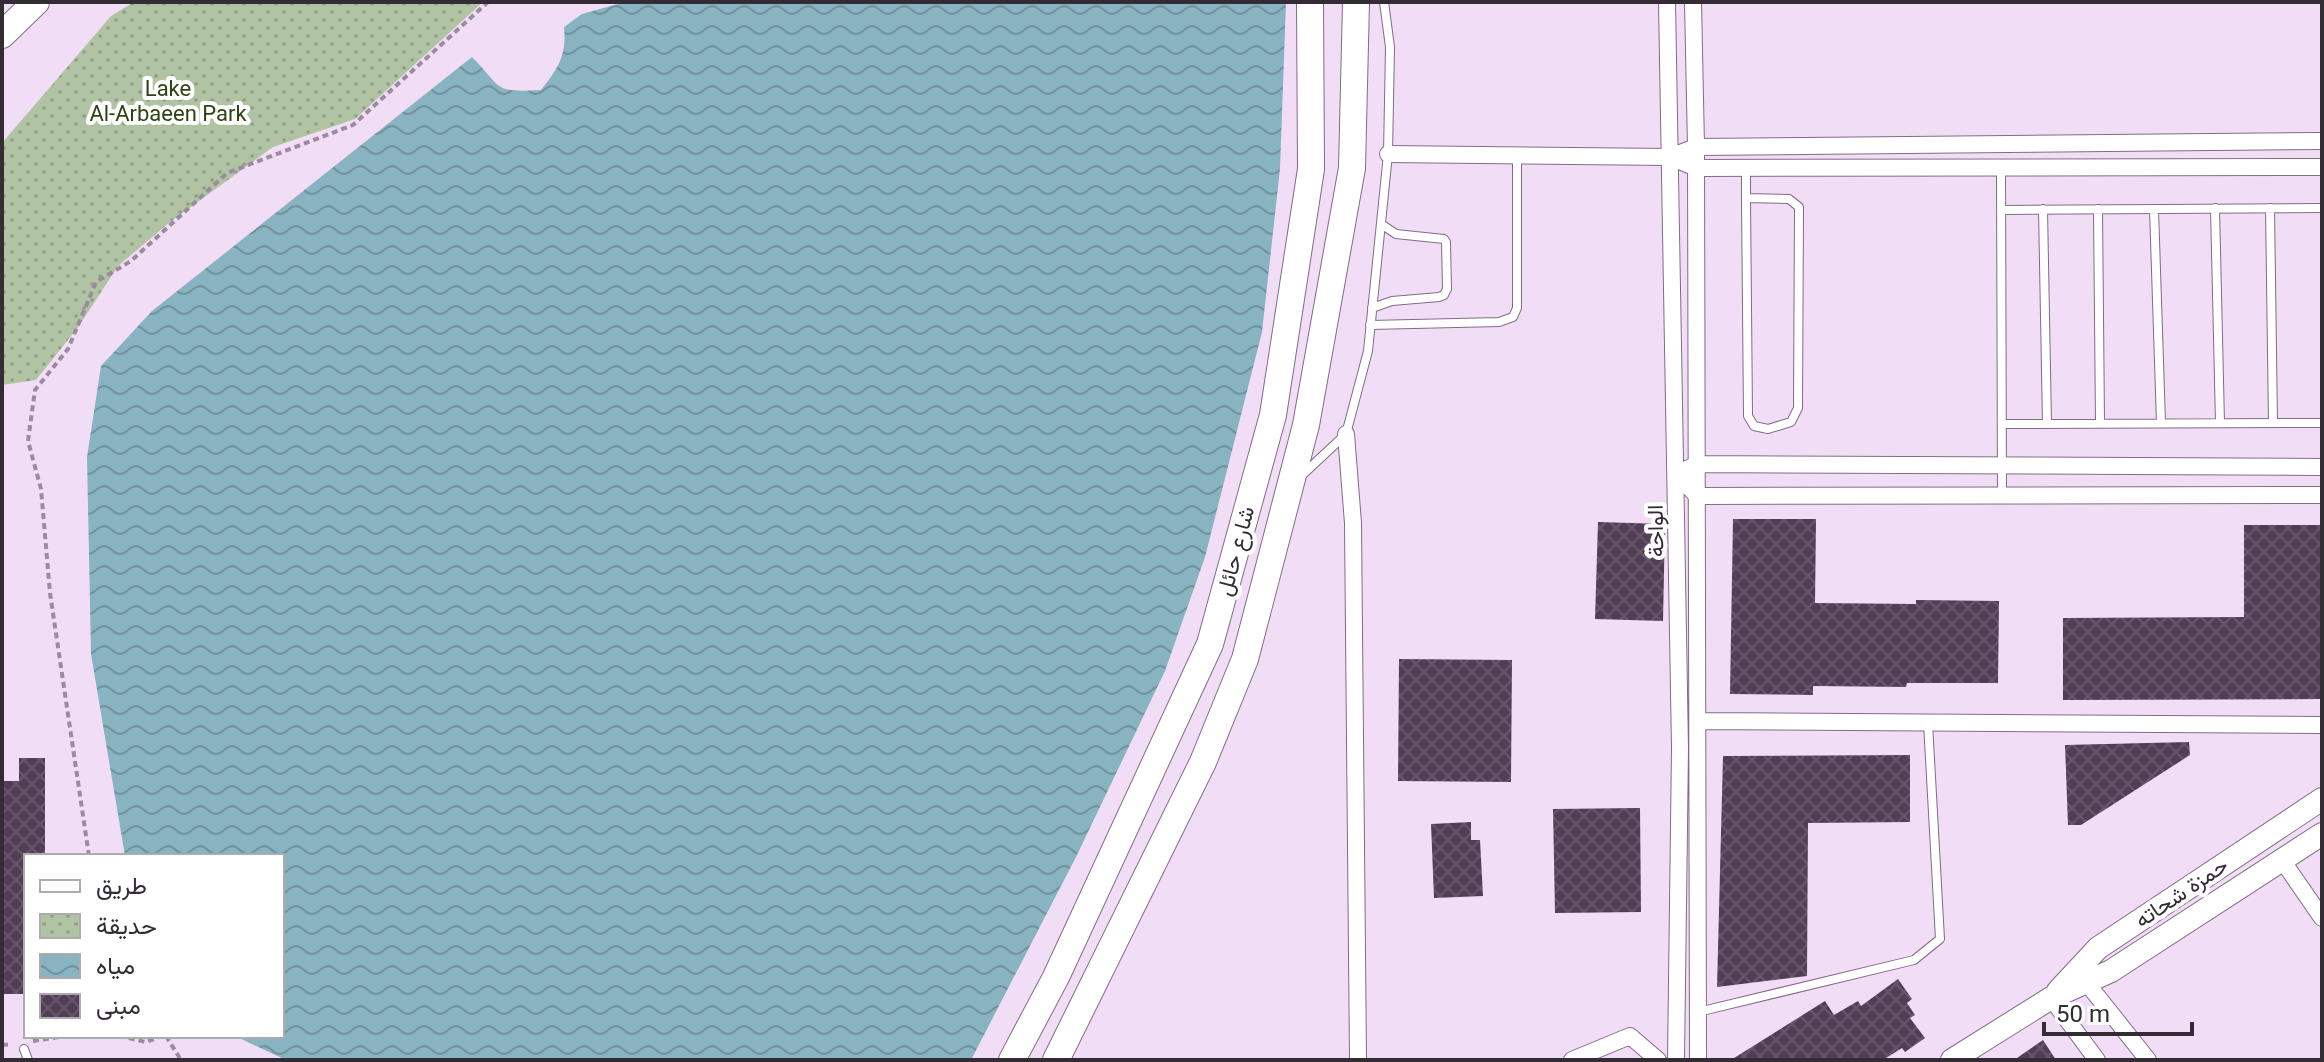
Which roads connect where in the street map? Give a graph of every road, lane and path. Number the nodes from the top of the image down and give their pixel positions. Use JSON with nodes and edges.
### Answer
{"nodes":[{"id":1,"x":488,"y":2,"type":"edge"},
{"id":2,"x":1310,"y":2,"type":"edge"},
{"id":3,"x":1356,"y":2,"type":"edge"},
{"id":4,"x":1384,"y":2,"type":"edge"},
{"id":5,"x":1667,"y":2,"type":"edge"},
{"id":6,"x":1693,"y":2,"type":"edge"},
{"id":7,"x":30,"y":4,"type":"edge"},
{"id":8,"x":2,"y":35,"type":"edge"},
{"id":9,"x":2322,"y":141,"type":"edge"},
{"id":10,"x":1696,"y":147,"type":"junction"},
{"id":11,"x":1388,"y":154,"type":"junction"},
{"id":12,"x":1517,"y":155,"type":"junction"},
{"id":13,"x":1670,"y":157,"type":"junction"},
{"id":14,"x":2001,"y":167,"type":"junction"},
{"id":15,"x":2322,"y":167,"type":"edge"},
{"id":16,"x":1696,"y":168,"type":"junction"},
{"id":17,"x":1746,"y":168,"type":"junction"},
{"id":18,"x":1746,"y":198,"type":"junction"},
{"id":19,"x":2215,"y":208,"type":"junction"},
{"id":20,"x":2270,"y":208,"type":"junction"},
{"id":21,"x":2322,"y":208,"type":"edge"},
{"id":22,"x":2043,"y":209,"type":"junction"},
{"id":23,"x":2098,"y":209,"type":"junction"},
{"id":24,"x":2154,"y":209,"type":"junction"},
{"id":25,"x":2001,"y":210,"type":"junction"},
{"id":26,"x":1381,"y":224,"type":"junction"},
{"id":27,"x":1372,"y":308,"type":"junction"},
{"id":28,"x":1370,"y":325,"type":"junction"},
{"id":29,"x":2100,"y":423,"type":"junction"},
{"id":30,"x":2161,"y":423,"type":"junction"},
{"id":31,"x":2220,"y":423,"type":"junction"},
{"id":32,"x":2273,"y":423,"type":"junction"},
{"id":33,"x":2322,"y":423,"type":"edge"},
{"id":34,"x":2003,"y":424,"type":"junction"},
{"id":35,"x":2047,"y":424,"type":"junction"},
{"id":36,"x":1346,"y":434,"type":"junction"},
{"id":37,"x":1697,"y":464,"type":"junction"},
{"id":38,"x":2003,"y":466,"type":"junction"},
{"id":39,"x":2322,"y":467,"type":"edge"},
{"id":40,"x":1677,"y":474,"type":"junction"},
{"id":41,"x":1290,"y":487,"type":"junction"},
{"id":42,"x":2322,"y":495,"type":"edge"},
{"id":43,"x":1697,"y":496,"type":"junction"},
{"id":44,"x":2002,"y":496,"type":"junction"},
{"id":45,"x":1698,"y":721,"type":"junction"},
{"id":46,"x":1928,"y":723,"type":"junction"},
{"id":47,"x":2322,"y":725,"type":"edge"},
{"id":48,"x":2322,"y":799,"type":"edge"},
{"id":49,"x":2322,"y":834,"type":"edge"},
{"id":50,"x":89,"y":854,"type":"edge"},
{"id":51,"x":2282,"y":860,"type":"junction"},
{"id":52,"x":2321,"y":916,"type":"edge"},
{"id":53,"x":2086,"y":982,"type":"junction"},
{"id":54,"x":2051,"y":998,"type":"junction"},
{"id":55,"x":1698,"y":1012,"type":"junction"},
{"id":56,"x":128,"y":1038,"type":"edge"},
{"id":57,"x":158,"y":1038,"type":"edge"},
{"id":58,"x":165,"y":1038,"type":"edge"},
{"id":59,"x":24,"y":1049,"type":"dead end"},
{"id":60,"x":28,"y":1060,"type":"edge"},
{"id":61,"x":181,"y":1060,"type":"edge"},
{"id":62,"x":1012,"y":1060,"type":"edge"},
{"id":63,"x":1056,"y":1060,"type":"edge"},
{"id":64,"x":1358,"y":1060,"type":"edge"},
{"id":65,"x":1572,"y":1060,"type":"edge"},
{"id":66,"x":1658,"y":1060,"type":"edge"},
{"id":67,"x":1676,"y":1060,"type":"edge"},
{"id":68,"x":1698,"y":1060,"type":"edge"},
{"id":69,"x":1952,"y":1060,"type":"edge"},
{"id":70,"x":2097,"y":1060,"type":"edge"},
{"id":71,"x":2148,"y":1060,"type":"edge"}],
"edges":[{"from":1,"to":50,"type":"path"},
{"from":2,"to":62,"type":"main road","name":"شارع حائل"},
{"from":3,"to":41,"type":"main road","name":"شارع حائل"},
{"from":4,"to":11,"type":"lane"},
{"from":5,"to":13,"type":"street","name":"الواحة"},
{"from":6,"to":10,"type":"street","name":"الواحة"},
{"from":7,"to":8,"type":"main road"},
{"from":9,"to":10,"type":"street"},
{"from":10,"to":13,"type":"street"},
{"from":10,"to":16,"type":"street","name":"الواحة"},
{"from":11,"to":12,"type":"street"},
{"from":11,"to":26,"type":"lane"},
{"from":12,"to":13,"type":"street"},
{"from":12,"to":28,"type":"lane"},
{"from":13,"to":16,"type":"street"},
{"from":13,"to":40,"type":"street","name":"الواحة"},
{"from":14,"to":15,"type":"street"},
{"from":14,"to":17,"type":"street"},
{"from":14,"to":25,"type":"lane"},
{"from":16,"to":17,"type":"street"},
{"from":16,"to":37,"type":"street","name":"الواحة"},
{"from":17,"to":18,"type":"lane"},
{"from":18,"to":18,"type":"lane"},
{"from":19,"to":20,"type":"lane"},
{"from":19,"to":24,"type":"lane"},
{"from":19,"to":31,"type":"lane"},
{"from":20,"to":21,"type":"lane"},
{"from":20,"to":32,"type":"lane"},
{"from":22,"to":23,"type":"lane"},
{"from":22,"to":25,"type":"lane"},
{"from":22,"to":35,"type":"lane"},
{"from":23,"to":24,"type":"lane"},
{"from":23,"to":29,"type":"lane"},
{"from":24,"to":30,"type":"lane"},
{"from":25,"to":34,"type":"lane"},
{"from":26,"to":27,"type":"lane"},
{"from":26,"to":27,"type":"lane"},
{"from":27,"to":28,"type":"lane"},
{"from":28,"to":36,"type":"lane"},
{"from":29,"to":30,"type":"lane"},
{"from":29,"to":35,"type":"lane"},
{"from":30,"to":31,"type":"lane"},
{"from":31,"to":32,"type":"lane"},
{"from":32,"to":33,"type":"lane"},
{"from":34,"to":35,"type":"lane"},
{"from":34,"to":38,"type":"lane"},
{"from":36,"to":41,"type":"lane"},
{"from":36,"to":64,"type":"street"},
{"from":37,"to":38,"type":"street"},
{"from":37,"to":40,"type":"street"},
{"from":37,"to":43,"type":"street","name":"الواحة"},
{"from":38,"to":39,"type":"street"},
{"from":38,"to":44,"type":"lane"},
{"from":40,"to":43,"type":"street"},
{"from":40,"to":67,"type":"street","name":"الواحة"},
{"from":41,"to":63,"type":"main road","name":"شارع حائل"},
{"from":42,"to":44,"type":"street"},
{"from":43,"to":44,"type":"street"},
{"from":43,"to":45,"type":"street","name":"الواحة"},
{"from":45,"to":46,"type":"street"},
{"from":45,"to":55,"type":"street","name":"الواحة"},
{"from":46,"to":47,"type":"street"},
{"from":46,"to":55,"type":"lane"},
{"from":48,"to":54,"type":"main road","name":"حمزة شحاته"},
{"from":49,"to":51,"type":"main road","name":"حمزة شحاته"},
{"from":51,"to":52,"type":"street"},
{"from":51,"to":53,"type":"main road","name":"حمزة شحاته"},
{"from":53,"to":54,"type":"main road","name":"حمزة شحاته"},
{"from":53,"to":71,"type":"street"},
{"from":54,"to":69,"type":"main road","name":"حمزة شحاته"},
{"from":54,"to":70,"type":"street"},
{"from":55,"to":68,"type":"street","name":"الواحة"},
{"from":56,"to":57,"type":"path"},
{"from":58,"to":61,"type":"path"},
{"from":59,"to":60,"type":"lane"},
{"from":65,"to":66,"type":"street"}]}
